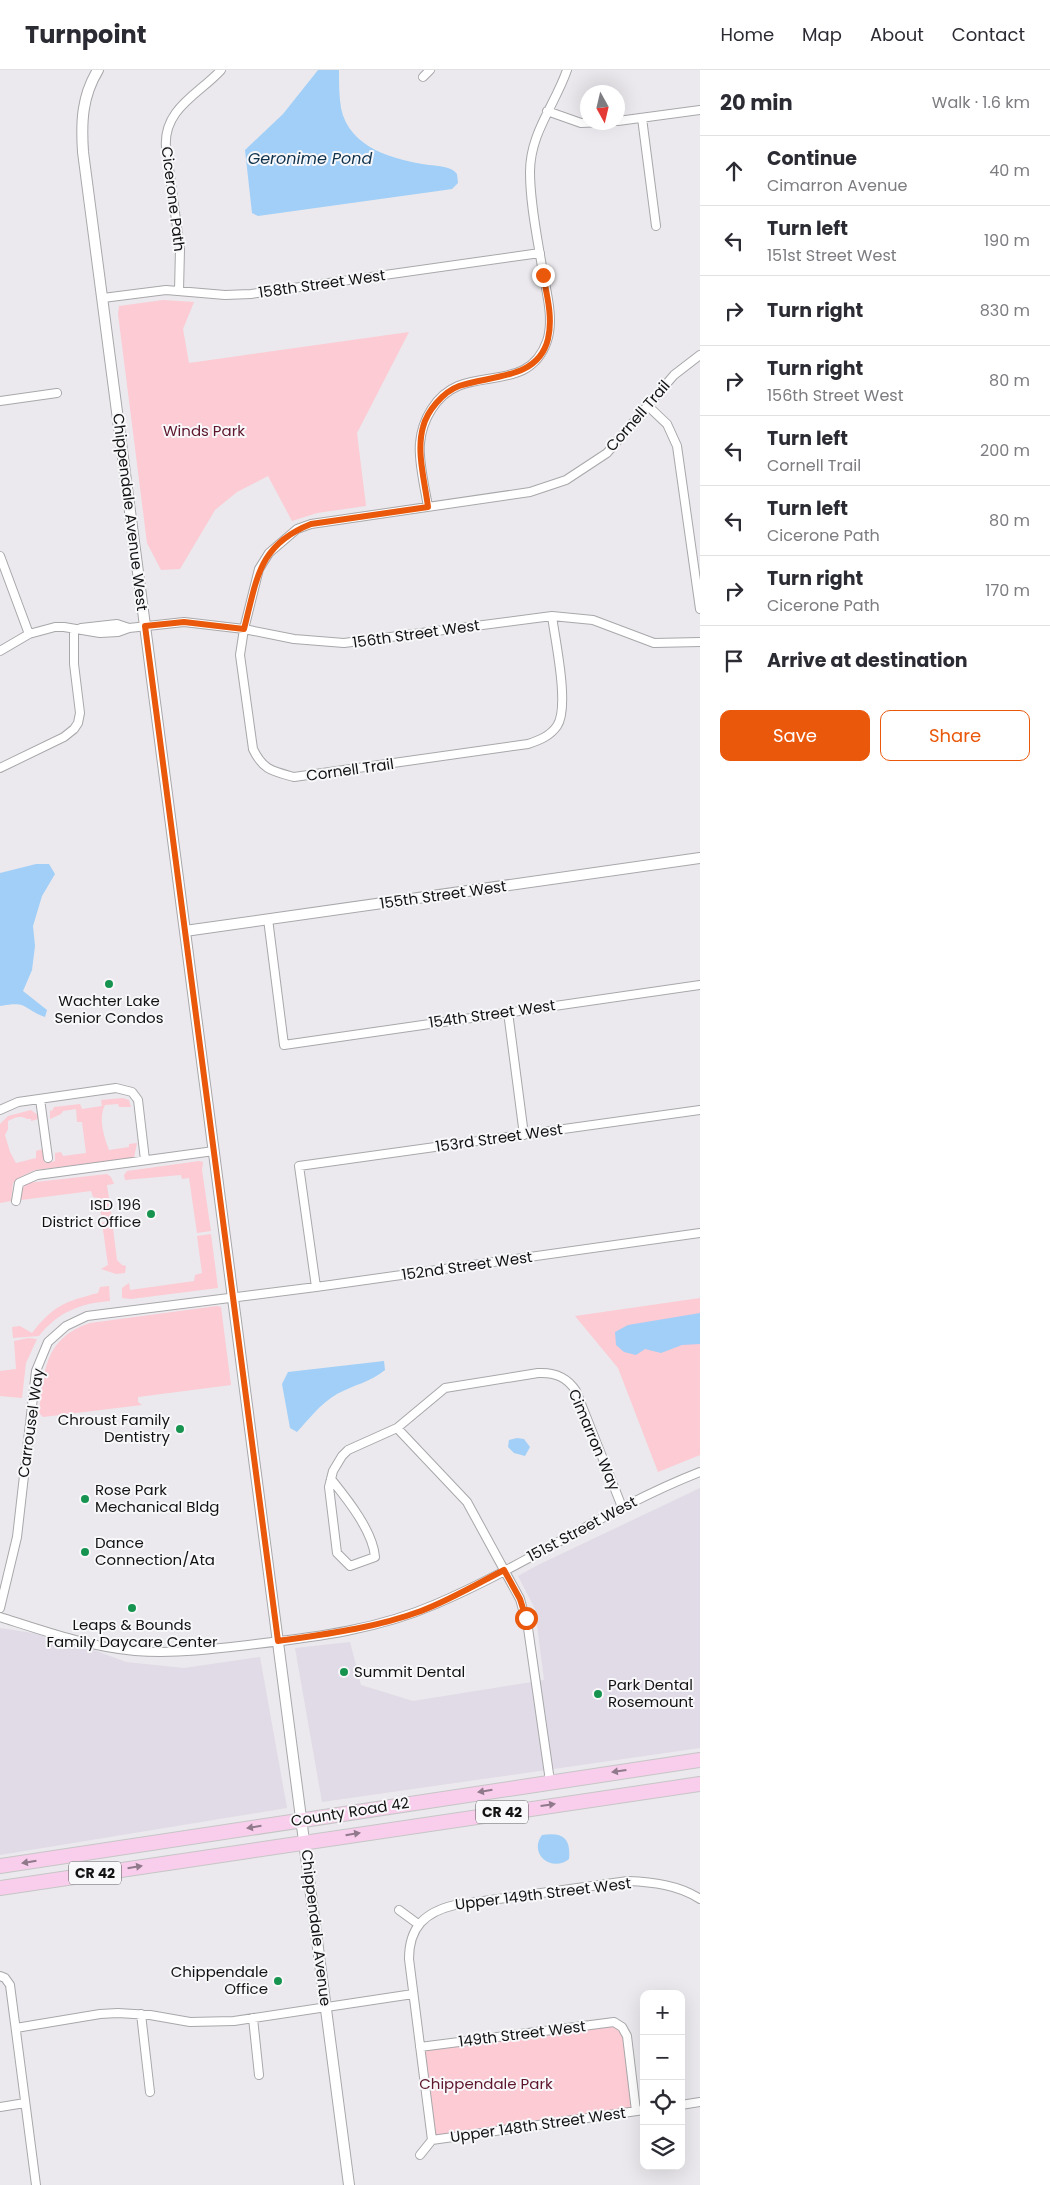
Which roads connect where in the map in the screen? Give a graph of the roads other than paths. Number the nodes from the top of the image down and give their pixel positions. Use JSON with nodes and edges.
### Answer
{"nodes":[{"id":1,"x":98,"y":70,"type":"edge"},
{"id":2,"x":221,"y":70,"type":"edge"},
{"id":3,"x":430,"y":70,"type":"edge"},
{"id":4,"x":567,"y":70,"type":"edge"},
{"id":5,"x":423,"y":77,"type":"dead end"},
{"id":6,"x":700,"y":110,"type":"edge"},
{"id":7,"x":547,"y":111,"type":"junction"},
{"id":8,"x":642,"y":118,"type":"junction"},
{"id":9,"x":625,"y":120,"type":"edge"},
{"id":10,"x":580,"y":122,"type":"edge"},
{"id":11,"x":656,"y":226,"type":"dead end"},
{"id":12,"x":540,"y":253,"type":"junction"},
{"id":13,"x":179,"y":291,"type":"junction"},
{"id":14,"x":103,"y":298,"type":"junction"},
{"id":15,"x":700,"y":355,"type":"edge"},
{"id":16,"x":56,"y":393,"type":"dead end"},
{"id":17,"x":0,"y":401,"type":"edge"},
{"id":18,"x":648,"y":405,"type":"junction"},
{"id":19,"x":428,"y":507,"type":"junction"},
{"id":20,"x":0,"y":556,"type":"edge"},
{"id":21,"x":700,"y":609,"type":"edge"},
{"id":22,"x":552,"y":616,"type":"junction"},
{"id":23,"x":145,"y":626,"type":"junction"},
{"id":24,"x":74,"y":629,"type":"junction"},
{"id":25,"x":244,"y":629,"type":"junction"},
{"id":26,"x":29,"y":634,"type":"junction"},
{"id":27,"x":700,"y":642,"type":"edge"},
{"id":28,"x":0,"y":651,"type":"edge"},
{"id":29,"x":0,"y":768,"type":"edge"},
{"id":30,"x":700,"y":858,"type":"edge"},
{"id":31,"x":268,"y":920,"type":"junction"},
{"id":32,"x":185,"y":931,"type":"junction"},
{"id":33,"x":700,"y":984,"type":"edge"},
{"id":34,"x":508,"y":1012,"type":"junction"},
{"id":35,"x":40,"y":1099,"type":"junction"},
{"id":36,"x":0,"y":1110,"type":"edge"},
{"id":37,"x":700,"y":1110,"type":"edge"},
{"id":38,"x":524,"y":1135,"type":"junction"},
{"id":39,"x":214,"y":1151,"type":"junction"},
{"id":40,"x":48,"y":1158,"type":"dead end"},
{"id":41,"x":145,"y":1160,"type":"junction"},
{"id":42,"x":16,"y":1201,"type":"dead end"},
{"id":43,"x":700,"y":1233,"type":"edge"},
{"id":44,"x":316,"y":1287,"type":"junction"},
{"id":45,"x":233,"y":1297,"type":"junction"},
{"id":46,"x":397,"y":1428,"type":"junction"},
{"id":47,"x":700,"y":1472,"type":"edge"},
{"id":48,"x":330,"y":1479,"type":"junction"},
{"id":49,"x":622,"y":1507,"type":"junction"},
{"id":50,"x":504,"y":1570,"type":"junction"},
{"id":51,"x":0,"y":1608,"type":"edge"},
{"id":52,"x":0,"y":1616,"type":"edge"},
{"id":53,"x":278,"y":1641,"type":"junction"},
{"id":54,"x":700,"y":1760,"type":"edge"},
{"id":55,"x":700,"y":1774,"type":"edge"},
{"id":56,"x":550,"y":1781,"type":"junction"},
{"id":57,"x":700,"y":1784,"type":"edge"},
{"id":58,"x":646,"y":1791,"type":"junction"},
{"id":59,"x":302,"y":1820,"type":"junction"},
{"id":60,"x":305,"y":1841,"type":"junction"},
{"id":61,"x":58,"y":1858,"type":"junction"},
{"id":62,"x":0,"y":1866,"type":"edge"},
{"id":63,"x":0,"y":1887,"type":"edge"},
{"id":64,"x":700,"y":1899,"type":"edge"},
{"id":65,"x":399,"y":1910,"type":"dead end"},
{"id":66,"x":418,"y":1924,"type":"junction"},
{"id":67,"x":0,"y":1976,"type":"edge"},
{"id":68,"x":413,"y":1994,"type":"junction"},
{"id":69,"x":325,"y":2007,"type":"junction"},
{"id":70,"x":141,"y":2014,"type":"junction"},
{"id":71,"x":253,"y":2018,"type":"junction"},
{"id":72,"x":16,"y":2028,"type":"junction"},
{"id":73,"x":420,"y":2047,"type":"junction"},
{"id":74,"x":259,"y":2075,"type":"dead end"},
{"id":75,"x":150,"y":2092,"type":"dead end"},
{"id":76,"x":700,"y":2102,"type":"edge"},
{"id":77,"x":25,"y":2103,"type":"junction"},
{"id":78,"x":685,"y":2104,"type":"edge"},
{"id":79,"x":0,"y":2107,"type":"edge"},
{"id":80,"x":640,"y":2111,"type":"edge"},
{"id":81,"x":432,"y":2140,"type":"junction"},
{"id":82,"x":420,"y":2155,"type":"dead end"},
{"id":83,"x":36,"y":2185,"type":"edge"},
{"id":84,"x":349,"y":2185,"type":"edge"}],
"edges":[{"from":1,"to":14,"type":"street","name":"Chippendale Avenue West"},
{"from":2,"to":13,"type":"street","name":"Cicerone Path"},
{"from":3,"to":5,"type":"street"},
{"from":4,"to":7,"type":"street"},
{"from":6,"to":8,"type":"street"},
{"from":7,"to":10,"type":"street"},
{"from":7,"to":12,"type":"street"},
{"from":8,"to":9,"type":"street"},
{"from":8,"to":11,"type":"street"},
{"from":12,"to":13,"type":"street","name":"158th Street West"},
{"from":12,"to":19,"type":"street"},
{"from":13,"to":14,"type":"street","name":"158th Street West"},
{"from":14,"to":23,"type":"street","name":"Chippendale Avenue West"},
{"from":15,"to":18,"type":"street","name":"Cornell Trail"},
{"from":16,"to":17,"type":"street"},
{"from":18,"to":19,"type":"street","name":"Cornell Trail"},
{"from":18,"to":21,"type":"street"},
{"from":19,"to":25,"type":"street","name":"Cornell Trail"},
{"from":20,"to":26,"type":"street"},
{"from":22,"to":25,"type":"street","name":"156th Street West"},
{"from":22,"to":25,"type":"street","name":"Cornell Trail"},
{"from":22,"to":27,"type":"street","name":"156th Street West"},
{"from":23,"to":24,"type":"street","name":"156th Street West"},
{"from":23,"to":25,"type":"street","name":"156th Street West"},
{"from":23,"to":32,"type":"street","name":"Chippendale Avenue West"},
{"from":24,"to":26,"type":"street","name":"156th Street West"},
{"from":24,"to":29,"type":"street"},
{"from":26,"to":28,"type":"street","name":"156th Street West"},
{"from":30,"to":31,"type":"street","name":"155th Street West"},
{"from":31,"to":32,"type":"street","name":"155th Street West"},
{"from":31,"to":34,"type":"street","name":"154th Street West"},
{"from":32,"to":39,"type":"street","name":"Chippendale Avenue West"},
{"from":33,"to":34,"type":"street","name":"154th Street West"},
{"from":34,"to":38,"type":"street"},
{"from":35,"to":36,"type":"street"},
{"from":35,"to":40,"type":"street"},
{"from":35,"to":41,"type":"street"},
{"from":37,"to":38,"type":"street","name":"153rd Street West"},
{"from":38,"to":44,"type":"street","name":"153rd Street West"},
{"from":39,"to":41,"type":"street"},
{"from":39,"to":45,"type":"street","name":"Chippendale Avenue West"},
{"from":41,"to":42,"type":"street"},
{"from":43,"to":44,"type":"street","name":"152nd Street West"},
{"from":44,"to":45,"type":"street","name":"152nd Street West"},
{"from":45,"to":51,"type":"street","name":"Carrousel Way"},
{"from":45,"to":53,"type":"street","name":"Chippendale Avenue West"},
{"from":46,"to":48,"type":"street","name":"Cimarron Way"},
{"from":46,"to":49,"type":"street","name":"Cimarron Way"},
{"from":46,"to":50,"type":"street"},
{"from":47,"to":49,"type":"street","name":"151st Street West"},
{"from":48,"to":48,"type":"street"},
{"from":49,"to":50,"type":"street","name":"151st Street West"},
{"from":50,"to":53,"type":"street","name":"151st Street West"},
{"from":50,"to":56,"type":"street"},
{"from":52,"to":53,"type":"street","name":"151st Street West"},
{"from":53,"to":59,"type":"street","name":"Chippendale Avenue"},
{"from":54,"to":56,"type":"highway","name":"County Road 42","number":"CR 42","one_way":true},
{"from":55,"to":58,"type":"highway"},
{"from":56,"to":59,"type":"highway","name":"County Road 42","number":"CR 42","one_way":true},
{"from":57,"to":58,"type":"highway","name":"County Road 42","number":"CR 42"},
{"from":60,"to":58,"type":"highway","name":"County Road 42","number":"CR 42","one_way":true},
{"from":59,"to":60,"type":"street","name":"Chippendale Avenue"},
{"from":59,"to":61,"type":"highway","name":"County Road 42","number":"CR 42","one_way":true},
{"from":63,"to":60,"type":"highway","name":"County Road 42","number":"CR 42","one_way":true},
{"from":60,"to":69,"type":"street","name":"Chippendale Avenue"},
{"from":61,"to":62,"type":"highway","name":"County Road 42","number":"CR 42","one_way":true},
{"from":61,"to":63,"type":"highway"},
{"from":64,"to":66,"type":"street","name":"Upper 149th Street West"},
{"from":65,"to":66,"type":"street"},
{"from":66,"to":68,"type":"street"},
{"from":67,"to":72,"type":"street"},
{"from":68,"to":69,"type":"street"},
{"from":68,"to":73,"type":"street"},
{"from":69,"to":71,"type":"street"},
{"from":69,"to":84,"type":"street","name":"Chippendale Avenue"},
{"from":70,"to":71,"type":"street"},
{"from":70,"to":72,"type":"street"},
{"from":70,"to":75,"type":"street"},
{"from":71,"to":74,"type":"street"},
{"from":72,"to":77,"type":"street"},
{"from":73,"to":80,"type":"street","name":"149th Street West"},
{"from":73,"to":81,"type":"street"},
{"from":76,"to":78,"type":"street"},
{"from":77,"to":79,"type":"street"},
{"from":77,"to":83,"type":"street"},
{"from":80,"to":81,"type":"street","name":"Upper 148th Street West"},
{"from":81,"to":82,"type":"street"}]}
